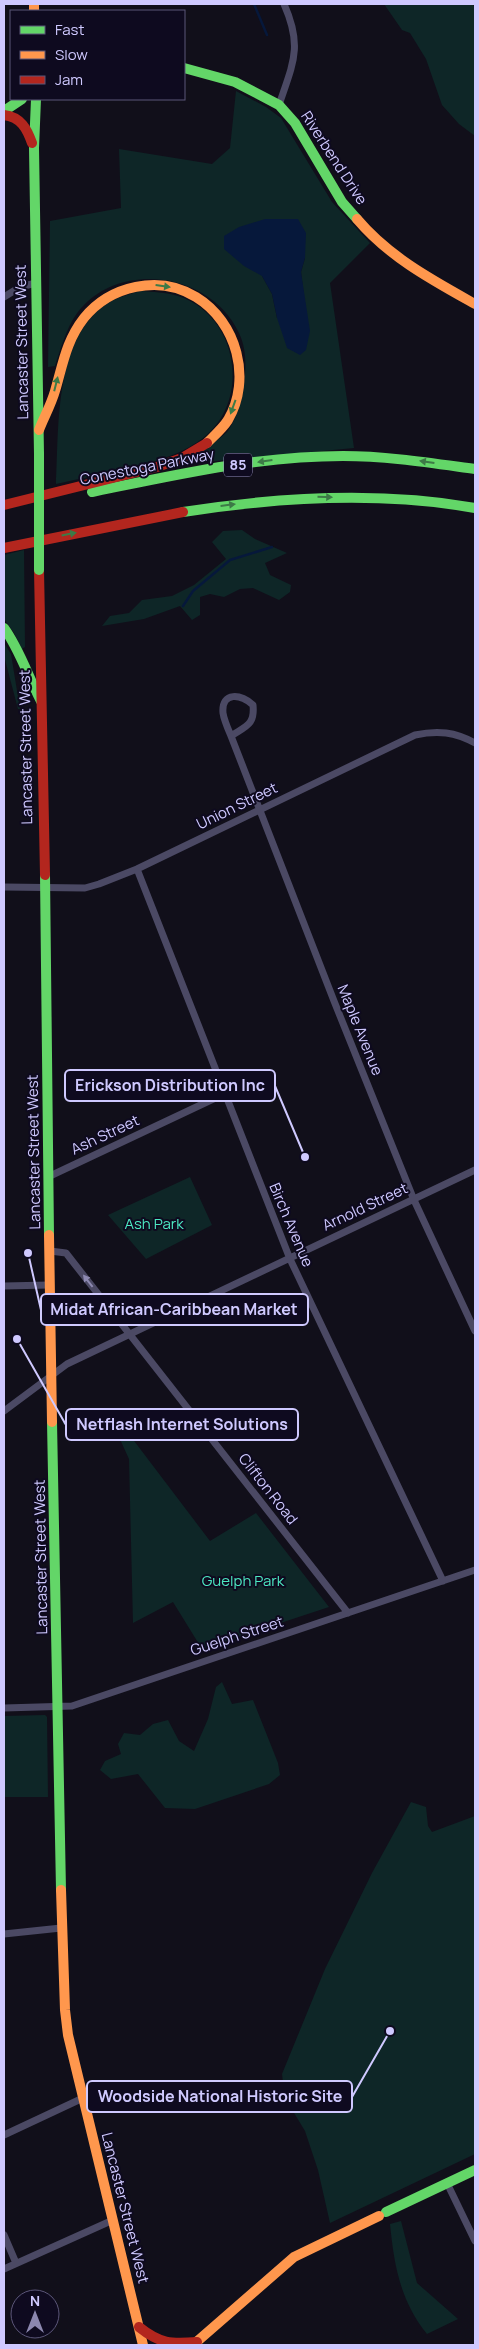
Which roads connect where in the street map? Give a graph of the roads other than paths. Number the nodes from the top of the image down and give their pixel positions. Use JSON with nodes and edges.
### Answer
{"nodes":[{"id":1,"x":284,"y":4,"type":"edge"},
{"id":2,"x":185,"y":68,"type":"edge"},
{"id":3,"x":13,"y":100,"type":"edge"},
{"id":4,"x":20,"y":100,"type":"edge"},
{"id":5,"x":36,"y":100,"type":"edge"},
{"id":6,"x":279,"y":105,"type":"junction"},
{"id":7,"x":4,"y":110,"type":"edge"},
{"id":8,"x":4,"y":115,"type":"edge"},
{"id":9,"x":34,"y":148,"type":"junction"},
{"id":10,"x":36,"y":283,"type":"junction"},
{"id":11,"x":4,"y":297,"type":"edge"},
{"id":12,"x":475,"y":304,"type":"edge"},
{"id":13,"x":39,"y":430,"type":"junction"},
{"id":14,"x":475,"y":469,"type":"edge"},
{"id":15,"x":4,"y":506,"type":"edge"},
{"id":16,"x":475,"y":508,"type":"edge"},
{"id":17,"x":4,"y":511,"type":"edge"},
{"id":18,"x":4,"y":548,"type":"edge"},
{"id":19,"x":4,"y":628,"type":"edge"},
{"id":20,"x":41,"y":701,"type":"junction"},
{"id":21,"x":231,"y":736,"type":"junction"},
{"id":22,"x":475,"y":743,"type":"edge"},
{"id":23,"x":260,"y":810,"type":"junction"},
{"id":24,"x":137,"y":869,"type":"junction"},
{"id":25,"x":4,"y":887,"type":"edge"},
{"id":26,"x":43,"y":888,"type":"junction"},
{"id":27,"x":226,"y":1093,"type":"junction"},
{"id":28,"x":475,"y":1170,"type":"edge"},
{"id":29,"x":50,"y":1176,"type":"junction"},
{"id":30,"x":414,"y":1200,"type":"junction"},
{"id":31,"x":50,"y":1251,"type":"junction"},
{"id":32,"x":290,"y":1259,"type":"junction"},
{"id":33,"x":49,"y":1285,"type":"junction"},
{"id":34,"x":4,"y":1286,"type":"edge"},
{"id":35,"x":475,"y":1331,"type":"edge"},
{"id":36,"x":129,"y":1334,"type":"junction"},
{"id":37,"x":52,"y":1376,"type":"junction"},
{"id":38,"x":4,"y":1411,"type":"edge"},
{"id":39,"x":475,"y":1570,"type":"edge"},
{"id":40,"x":443,"y":1581,"type":"junction"},
{"id":41,"x":348,"y":1613,"type":"junction"},
{"id":42,"x":59,"y":1707,"type":"junction"},
{"id":43,"x":4,"y":1708,"type":"edge"},
{"id":44,"x":61,"y":1928,"type":"junction"},
{"id":45,"x":4,"y":1934,"type":"edge"},
{"id":46,"x":83,"y":2098,"type":"junction"},
{"id":47,"x":4,"y":2135,"type":"edge"},
{"id":48,"x":475,"y":2170,"type":"edge"},
{"id":49,"x":447,"y":2183,"type":"junction"},
{"id":50,"x":113,"y":2220,"type":"junction"},
{"id":51,"x":4,"y":2235,"type":"edge"},
{"id":52,"x":475,"y":2241,"type":"edge"},
{"id":53,"x":16,"y":2263,"type":"junction"},
{"id":54,"x":4,"y":2269,"type":"edge"},
{"id":55,"x":139,"y":2327,"type":"junction"},
{"id":56,"x":195,"y":2344,"type":"edge"},
{"id":57,"x":143,"y":2345,"type":"edge"}],
"edges":[{"from":1,"to":6,"type":"street","name":"Riverbend Drive"},
{"from":2,"to":6,"type":"main road"},
{"from":3,"to":7,"type":"main road"},
{"from":4,"to":7,"type":"main road"},
{"from":5,"to":9,"type":"main road","name":"Lancaster Street West"},
{"from":6,"to":12,"type":"main road","name":"Riverbend Drive"},
{"from":8,"to":9,"type":"main road"},
{"from":9,"to":10,"type":"main road","name":"Lancaster Street West"},
{"from":10,"to":11,"type":"street"},
{"from":10,"to":13,"type":"main road","name":"Lancaster Street West"},
{"from":13,"to":15,"type":"main road","one_way":true},
{"from":13,"to":20,"type":"main road","name":"Lancaster Street West","bridge":true},
{"from":14,"to":17,"type":"main road","name":"Conestoga Parkway","number":"85","one_way":true},
{"from":18,"to":16,"type":"main road","one_way":true},
{"from":19,"to":20,"type":"main road"},
{"from":20,"to":26,"type":"main road","name":"Lancaster Street West"},
{"from":21,"to":21,"type":"street","name":"Maple Avenue"},
{"from":21,"to":23,"type":"street","name":"Maple Avenue"},
{"from":22,"to":23,"type":"street","name":"Union Street"},
{"from":23,"to":24,"type":"street","name":"Union Street"},
{"from":23,"to":30,"type":"street","name":"Maple Avenue"},
{"from":24,"to":26,"type":"street","name":"Union Street"},
{"from":24,"to":27,"type":"street","name":"Birch Avenue"},
{"from":25,"to":26,"type":"street","name":"Union Street"},
{"from":26,"to":29,"type":"main road","name":"Lancaster Street West"},
{"from":27,"to":29,"type":"street","name":"Ash Street"},
{"from":27,"to":32,"type":"street","name":"Birch Avenue"},
{"from":28,"to":30,"type":"street","name":"Arnold Street"},
{"from":29,"to":31,"type":"main road","name":"Lancaster Street West"},
{"from":30,"to":32,"type":"street","name":"Arnold Street"},
{"from":30,"to":35,"type":"street","name":"Maple Avenue"},
{"from":31,"to":33,"type":"main road","name":"Lancaster Street West"},
{"from":36,"to":31,"type":"street","name":"Clifton Road","one_way":true},
{"from":32,"to":36,"type":"street","name":"Arnold Street"},
{"from":32,"to":40,"type":"street","name":"Birch Avenue"},
{"from":33,"to":34,"type":"street"},
{"from":33,"to":37,"type":"main road","name":"Lancaster Street West"},
{"from":36,"to":37,"type":"street","name":"Arnold Street"},
{"from":36,"to":41,"type":"street","name":"Clifton Road"},
{"from":37,"to":38,"type":"street","name":"Arnold Street"},
{"from":37,"to":42,"type":"main road","name":"Lancaster Street West"},
{"from":39,"to":40,"type":"street","name":"Guelph Street"},
{"from":40,"to":41,"type":"street","name":"Guelph Street"},
{"from":41,"to":42,"type":"street","name":"Guelph Street"},
{"from":42,"to":43,"type":"street","name":"Guelph Street"},
{"from":42,"to":44,"type":"main road","name":"Lancaster Street West"},
{"from":44,"to":45,"type":"street"},
{"from":44,"to":46,"type":"main road","name":"Lancaster Street West"},
{"from":46,"to":47,"type":"street"},
{"from":46,"to":50,"type":"main road","name":"Lancaster Street West"},
{"from":48,"to":49,"type":"main road"},
{"from":49,"to":52,"type":"street"},
{"from":49,"to":56,"type":"main road"},
{"from":50,"to":53,"type":"street"},
{"from":50,"to":55,"type":"main road","name":"Lancaster Street West"},
{"from":51,"to":53,"type":"street"},
{"from":53,"to":54,"type":"street"},
{"from":55,"to":56,"type":"main road"},
{"from":55,"to":57,"type":"main road","name":"Lancaster Street West"}]}
